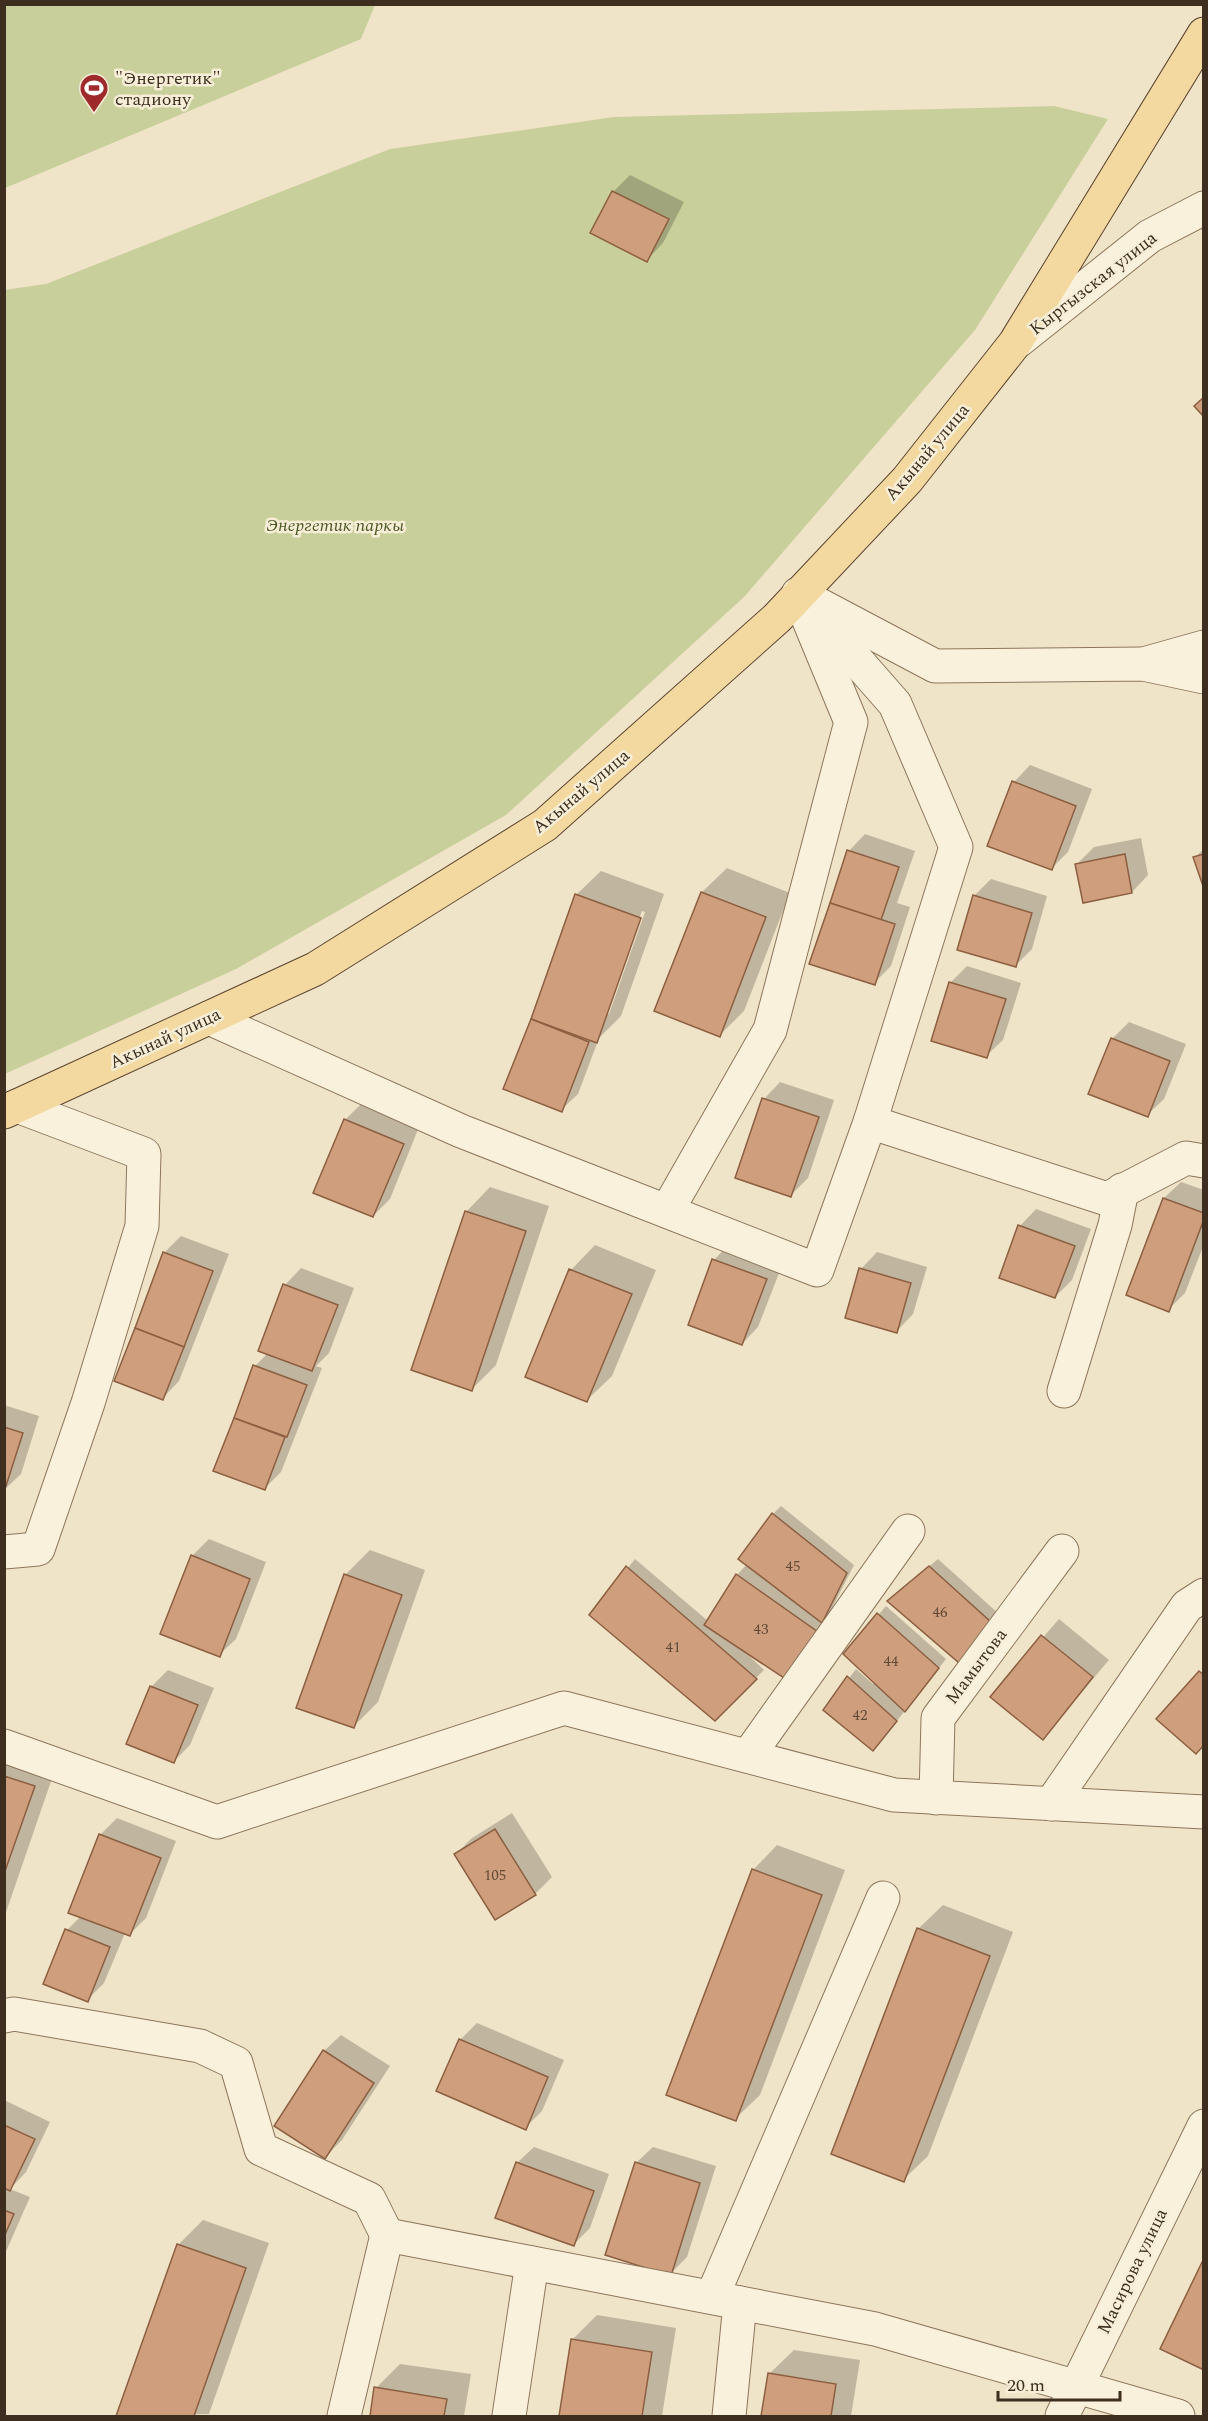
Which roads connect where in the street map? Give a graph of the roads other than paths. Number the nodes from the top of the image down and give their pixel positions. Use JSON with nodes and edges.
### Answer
{"nodes":[{"id":1,"x":1199,"y":45,"type":"edge"},
{"id":2,"x":1203,"y":208,"type":"edge"},
{"id":3,"x":1016,"y":343,"type":"junction"},
{"id":4,"x":798,"y":594,"type":"junction"},
{"id":5,"x":1203,"y":647,"type":"edge"},
{"id":6,"x":1143,"y":664,"type":"junction"},
{"id":7,"x":1203,"y":677,"type":"edge"},
{"id":8,"x":209,"y":1018,"type":"junction"},
{"id":9,"x":11,"y":1109,"type":"edge"},
{"id":10,"x":870,"y":1122,"type":"junction"},
{"id":11,"x":1203,"y":1161,"type":"edge"},
{"id":12,"x":1122,"y":1191,"type":"junction"},
{"id":13,"x":667,"y":1211,"type":"junction"},
{"id":14,"x":1064,"y":1391,"type":"dead end"},
{"id":15,"x":908,"y":1531,"type":"dead end"},
{"id":16,"x":1062,"y":1551,"type":"dead end"},
{"id":17,"x":4,"y":1552,"type":"edge"},
{"id":18,"x":1203,"y":1595,"type":"edge"},
{"id":19,"x":4,"y":1746,"type":"edge"},
{"id":20,"x":748,"y":1756,"type":"junction"},
{"id":21,"x":936,"y":1798,"type":"junction"},
{"id":22,"x":1052,"y":1804,"type":"junction"},
{"id":23,"x":1203,"y":1812,"type":"edge"},
{"id":24,"x":883,"y":1898,"type":"dead end"},
{"id":25,"x":4,"y":2016,"type":"edge"},
{"id":26,"x":1203,"y":2126,"type":"edge"},
{"id":27,"x":387,"y":2235,"type":"junction"},
{"id":28,"x":532,"y":2263,"type":"junction"},
{"id":29,"x":726,"y":2300,"type":"junction"},
{"id":30,"x":1076,"y":2386,"type":"junction"},
{"id":31,"x":344,"y":2416,"type":"edge"},
{"id":32,"x":509,"y":2416,"type":"edge"},
{"id":33,"x":729,"y":2416,"type":"edge"},
{"id":34,"x":1062,"y":2416,"type":"edge"},
{"id":35,"x":1178,"y":2416,"type":"edge"}],
"edges":[{"from":1,"to":3,"type":"main road","name":"Акынай улица"},
{"from":2,"to":3,"type":"street","name":"Кыргызская улица"},
{"from":3,"to":4,"type":"main road","name":"Акынай улица"},
{"from":4,"to":6,"type":"street"},
{"from":4,"to":8,"type":"main road","name":"Акынай улица"},
{"from":4,"to":10,"type":"street"},
{"from":4,"to":13,"type":"street"},
{"from":5,"to":6,"type":"street"},
{"from":6,"to":7,"type":"street"},
{"from":8,"to":9,"type":"main road","name":"Акынай улица"},
{"from":8,"to":13,"type":"street"},
{"from":9,"to":17,"type":"street"},
{"from":10,"to":12,"type":"street"},
{"from":10,"to":13,"type":"street"},
{"from":11,"to":12,"type":"street"},
{"from":12,"to":14,"type":"street"},
{"from":15,"to":20,"type":"street"},
{"from":16,"to":21,"type":"street","name":"Мамытова"},
{"from":18,"to":22,"type":"street"},
{"from":19,"to":20,"type":"street"},
{"from":20,"to":21,"type":"street"},
{"from":21,"to":22,"type":"street"},
{"from":22,"to":23,"type":"street"},
{"from":24,"to":29,"type":"street"},
{"from":25,"to":27,"type":"street"},
{"from":26,"to":30,"type":"street","name":"Масирова улица"},
{"from":27,"to":28,"type":"street"},
{"from":27,"to":31,"type":"street"},
{"from":28,"to":29,"type":"street"},
{"from":28,"to":32,"type":"street"},
{"from":29,"to":30,"type":"street"},
{"from":29,"to":33,"type":"street"},
{"from":30,"to":34,"type":"street","name":"Масирова улица"},
{"from":30,"to":35,"type":"street"}]}
